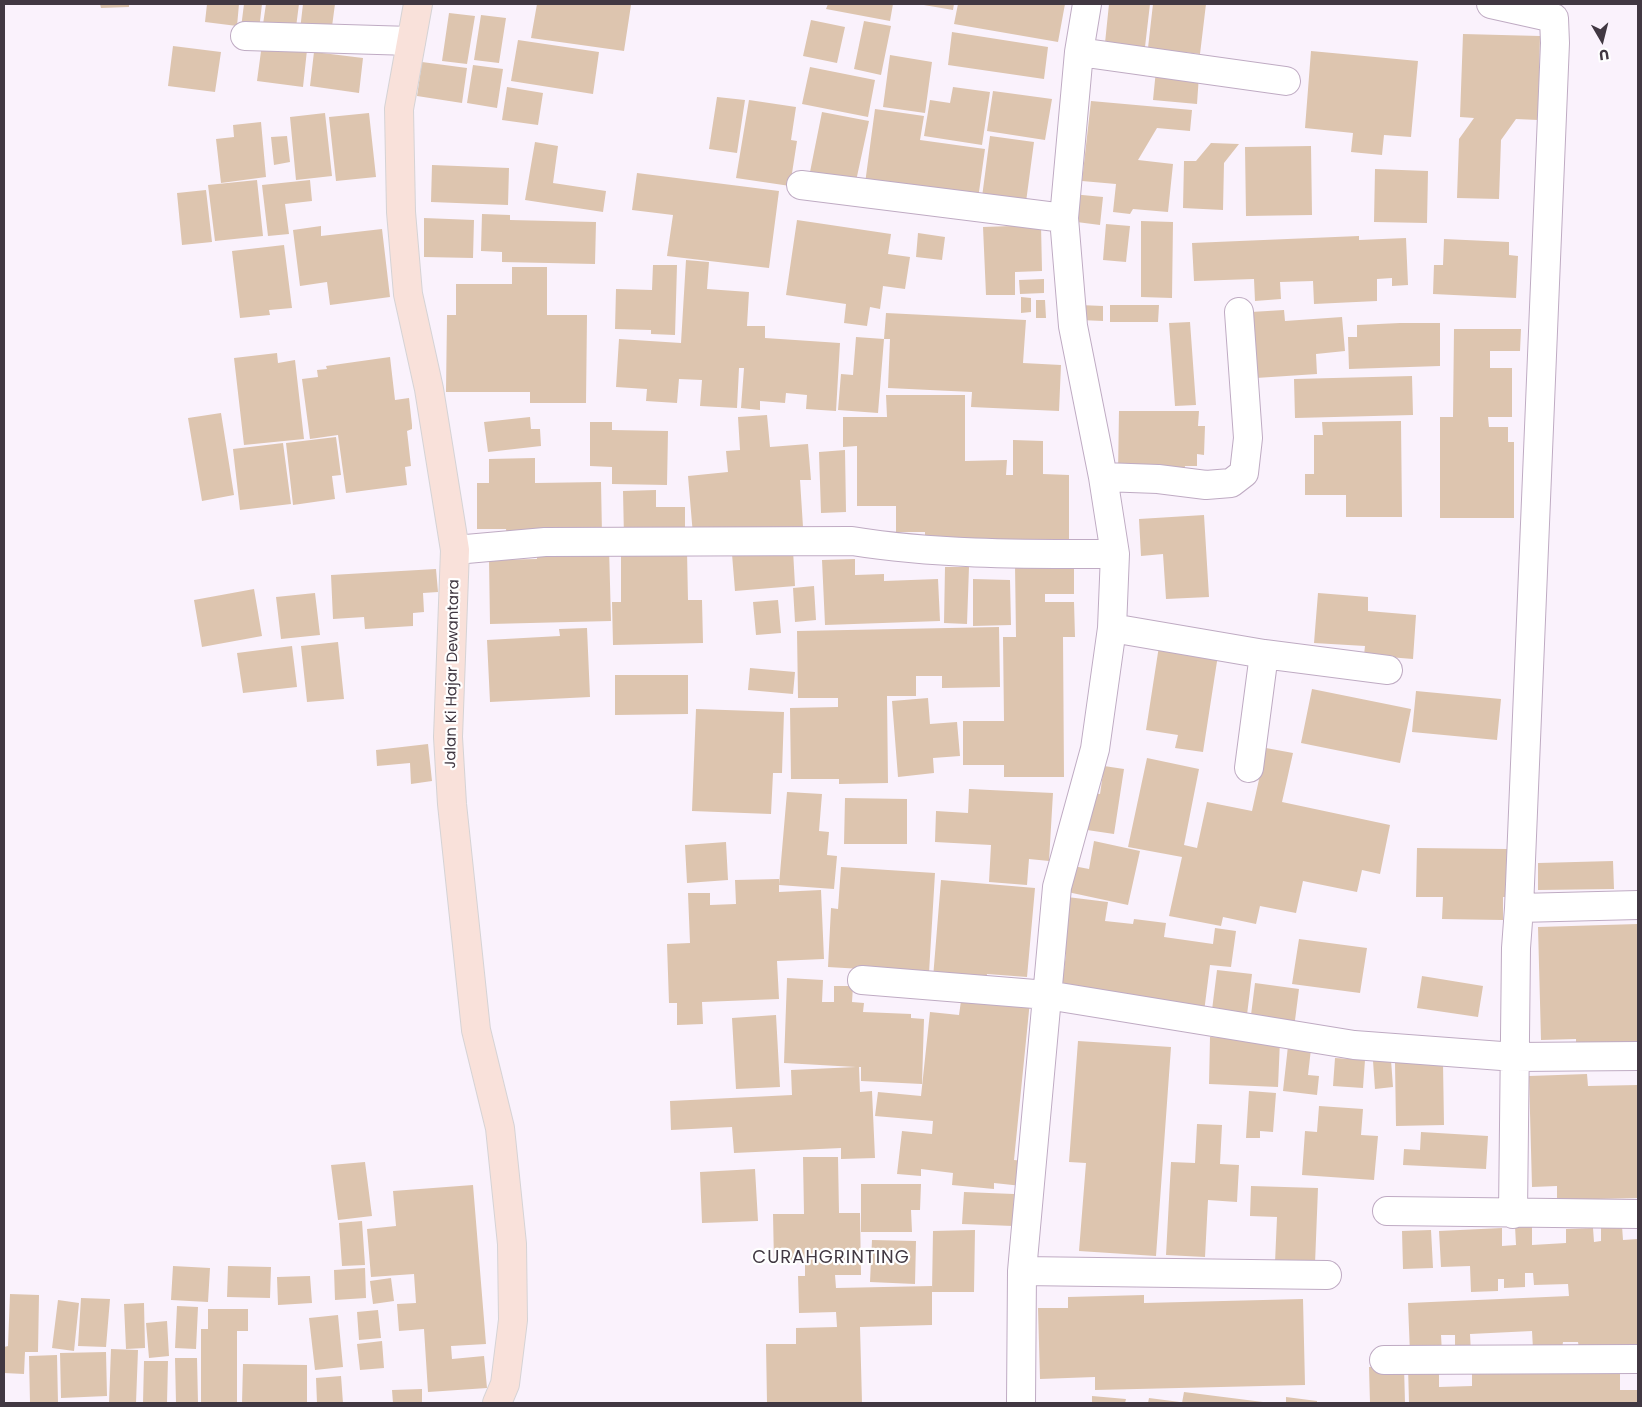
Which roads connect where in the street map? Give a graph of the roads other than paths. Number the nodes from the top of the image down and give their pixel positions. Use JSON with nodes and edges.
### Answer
{"nodes":[{"id":1,"x":418,"y":4,"type":"edge"},
{"id":2,"x":1087,"y":4,"type":"edge"},
{"id":3,"x":1491,"y":4,"type":"edge"},
{"id":4,"x":245,"y":36,"type":"dead end"},
{"id":5,"x":411,"y":41,"type":"junction"},
{"id":6,"x":1079,"y":52,"type":"junction"},
{"id":7,"x":1286,"y":81,"type":"dead end"},
{"id":8,"x":801,"y":185,"type":"dead end"},
{"id":9,"x":1064,"y":218,"type":"junction"},
{"id":10,"x":1239,"y":312,"type":"dead end"},
{"id":11,"x":1103,"y":477,"type":"junction"},
{"id":12,"x":455,"y":550,"type":"junction"},
{"id":13,"x":1115,"y":554,"type":"junction"},
{"id":14,"x":1112,"y":628,"type":"junction"},
{"id":15,"x":1264,"y":654,"type":"junction"},
{"id":16,"x":1388,"y":670,"type":"dead end"},
{"id":17,"x":1249,"y":768,"type":"dead end"},
{"id":18,"x":1638,"y":905,"type":"edge"},
{"id":19,"x":1519,"y":908,"type":"junction"},
{"id":20,"x":862,"y":980,"type":"dead end"},
{"id":21,"x":1047,"y":995,"type":"junction"},
{"id":22,"x":1638,"y":1056,"type":"edge"},
{"id":23,"x":1515,"y":1057,"type":"junction"},
{"id":24,"x":1387,"y":1212,"type":"dead end"},
{"id":25,"x":1513,"y":1214,"type":"junction"},
{"id":26,"x":1638,"y":1214,"type":"edge"},
{"id":27,"x":1022,"y":1271,"type":"junction"},
{"id":28,"x":1327,"y":1275,"type":"dead end"},
{"id":29,"x":1638,"y":1359,"type":"edge"},
{"id":30,"x":1384,"y":1360,"type":"dead end"},
{"id":31,"x":497,"y":1403,"type":"edge"},
{"id":32,"x":1021,"y":1403,"type":"edge"}],
"edges":[{"from":1,"to":5,"type":"main road","name":"Jalan Ki Hajar Dewantara"},
{"from":2,"to":6,"type":"street"},
{"from":3,"to":19,"type":"street"},
{"from":4,"to":5,"type":"street"},
{"from":5,"to":12,"type":"main road","name":"Jalan Ki Hajar Dewantara"},
{"from":6,"to":7,"type":"street"},
{"from":6,"to":9,"type":"street"},
{"from":8,"to":9,"type":"street"},
{"from":9,"to":11,"type":"street"},
{"from":10,"to":11,"type":"street"},
{"from":11,"to":13,"type":"street"},
{"from":12,"to":13,"type":"street"},
{"from":12,"to":31,"type":"main road","name":"Jalan Ki Hajar Dewantara"},
{"from":13,"to":14,"type":"street"},
{"from":14,"to":15,"type":"street"},
{"from":14,"to":21,"type":"street"},
{"from":15,"to":16,"type":"street"},
{"from":15,"to":17,"type":"street"},
{"from":18,"to":19,"type":"street"},
{"from":19,"to":23,"type":"street"},
{"from":20,"to":21,"type":"street"},
{"from":21,"to":23,"type":"street"},
{"from":21,"to":27,"type":"street"},
{"from":22,"to":23,"type":"street"},
{"from":23,"to":25,"type":"street"},
{"from":24,"to":25,"type":"street"},
{"from":25,"to":26,"type":"street"},
{"from":27,"to":28,"type":"street"},
{"from":27,"to":32,"type":"street"},
{"from":29,"to":30,"type":"street"}]}
